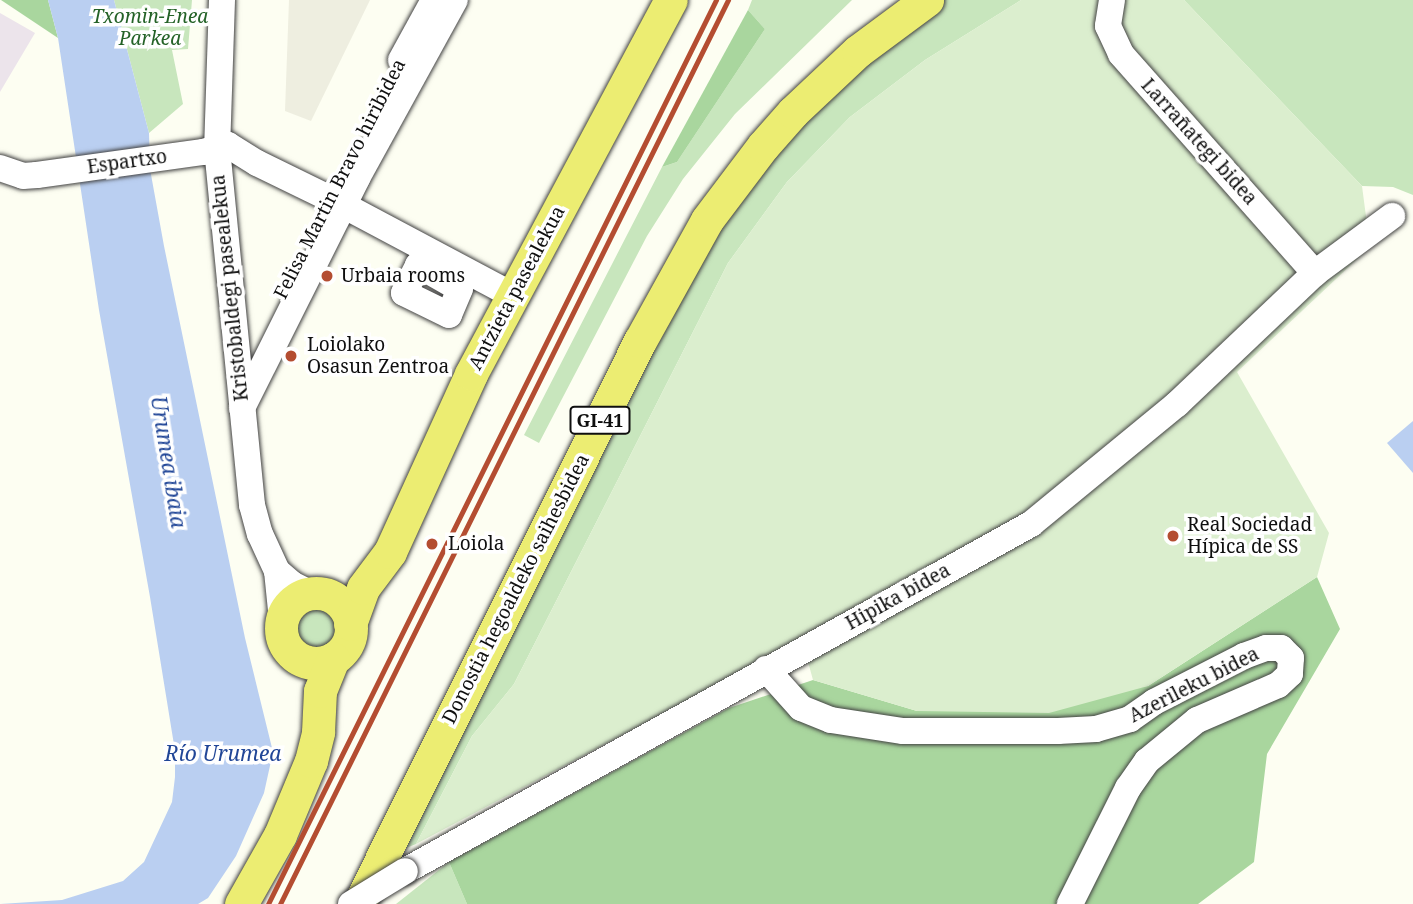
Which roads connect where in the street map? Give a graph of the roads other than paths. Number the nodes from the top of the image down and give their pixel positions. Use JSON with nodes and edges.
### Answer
{"nodes":[{"id":1,"x":222,"y":0,"type":"edge"},
{"id":2,"x":434,"y":0,"type":"edge"},
{"id":3,"x":455,"y":0,"type":"edge"},
{"id":4,"x":671,"y":0,"type":"edge"},
{"id":5,"x":891,"y":0,"type":"edge"},
{"id":6,"x":927,"y":0,"type":"edge"},
{"id":7,"x":1112,"y":0,"type":"edge"},
{"id":8,"x":207,"y":150,"type":"junction"},
{"id":9,"x":257,"y":163,"type":"junction"},
{"id":10,"x":0,"y":167,"type":"edge"},
{"id":11,"x":220,"y":190,"type":"junction"},
{"id":12,"x":336,"y":201,"type":"junction"},
{"id":13,"x":1392,"y":216,"type":"dead end"},
{"id":14,"x":1315,"y":274,"type":"junction"},
{"id":15,"x":512,"y":295,"type":"junction"},
{"id":16,"x":236,"y":344,"type":"junction"},
{"id":17,"x":242,"y":408,"type":"junction"},
{"id":18,"x":277,"y":571,"type":"junction"},
{"id":19,"x":369,"y":578,"type":"junction"},
{"id":20,"x":317,"y":594,"type":"junction"},
{"id":21,"x":282,"y":620,"type":"junction"},
{"id":22,"x":351,"y":624,"type":"junction"},
{"id":23,"x":333,"y":658,"type":"junction"},
{"id":24,"x":299,"y":659,"type":"junction"},
{"id":25,"x":766,"y":669,"type":"junction"},
{"id":26,"x":318,"y":703,"type":"junction"},
{"id":27,"x":241,"y":904,"type":"edge"},
{"id":28,"x":338,"y":904,"type":"edge"},
{"id":29,"x":351,"y":904,"type":"edge"},
{"id":30,"x":359,"y":904,"type":"edge"},
{"id":31,"x":1070,"y":904,"type":"edge"}],
"edges":[{"from":1,"to":8,"type":"street","name":"Kristobaldegi pasealekua"},
{"from":2,"to":12,"type":"street","name":"Felisa Martin Bravo hiribidea"},
{"from":3,"to":12,"type":"street"},
{"from":4,"to":15,"type":"main road","name":"Antzieta pasealekua"},
{"from":5,"to":28,"type":"main road","name":"Donostia hegoaldeko saihesbidea","number":"GI-41"},
{"from":6,"to":30,"type":"main road","name":"Donostia hegoaldeko saihesbidea","number":"GI-41"},
{"from":7,"to":14,"type":"street","name":"Larrañategi bidea"},
{"from":8,"to":9,"type":"street"},
{"from":8,"to":10,"type":"street","name":"Espartxo"},
{"from":8,"to":11,"type":"street","name":"Kristobaldegi pasealekua"},
{"from":9,"to":11,"type":"street"},
{"from":9,"to":12,"type":"street"},
{"from":11,"to":16,"type":"street","name":"Kristobaldegi pasealekua"},
{"from":12,"to":15,"type":"street"},
{"from":12,"to":16,"type":"street","name":"Felisa Martin Bravo hiribidea"},
{"from":12,"to":17,"type":"street"},
{"from":13,"to":14,"type":"street","name":"Hipika bidea"},
{"from":14,"to":25,"type":"street","name":"Hipika bidea"},
{"from":15,"to":19,"type":"main road","name":"Antzieta pasealekua"},
{"from":16,"to":17,"type":"street","name":"Kristobaldegi pasealekua"},
{"from":17,"to":18,"type":"street","name":"Kristobaldegi pasealekua"},
{"from":18,"to":20,"type":"street","name":"Kristobaldegi pasealekua"},
{"from":18,"to":21,"type":"street","name":"Kristobaldegi pasealekua"},
{"from":19,"to":20,"type":"main road"},
{"from":19,"to":22,"type":"main road","name":"Antzieta pasealekua"},
{"from":20,"to":21,"type":"main road"},
{"from":20,"to":22,"type":"main road"},
{"from":21,"to":24,"type":"main road"},
{"from":22,"to":23,"type":"main road"},
{"from":23,"to":24,"type":"main road"},
{"from":23,"to":26,"type":"main road"},
{"from":24,"to":26,"type":"main road"},
{"from":25,"to":29,"type":"street","name":"Hipika bidea","bridge":true},
{"from":25,"to":31,"type":"street","name":"Azerileku bidea"},
{"from":26,"to":27,"type":"main road"}]}
